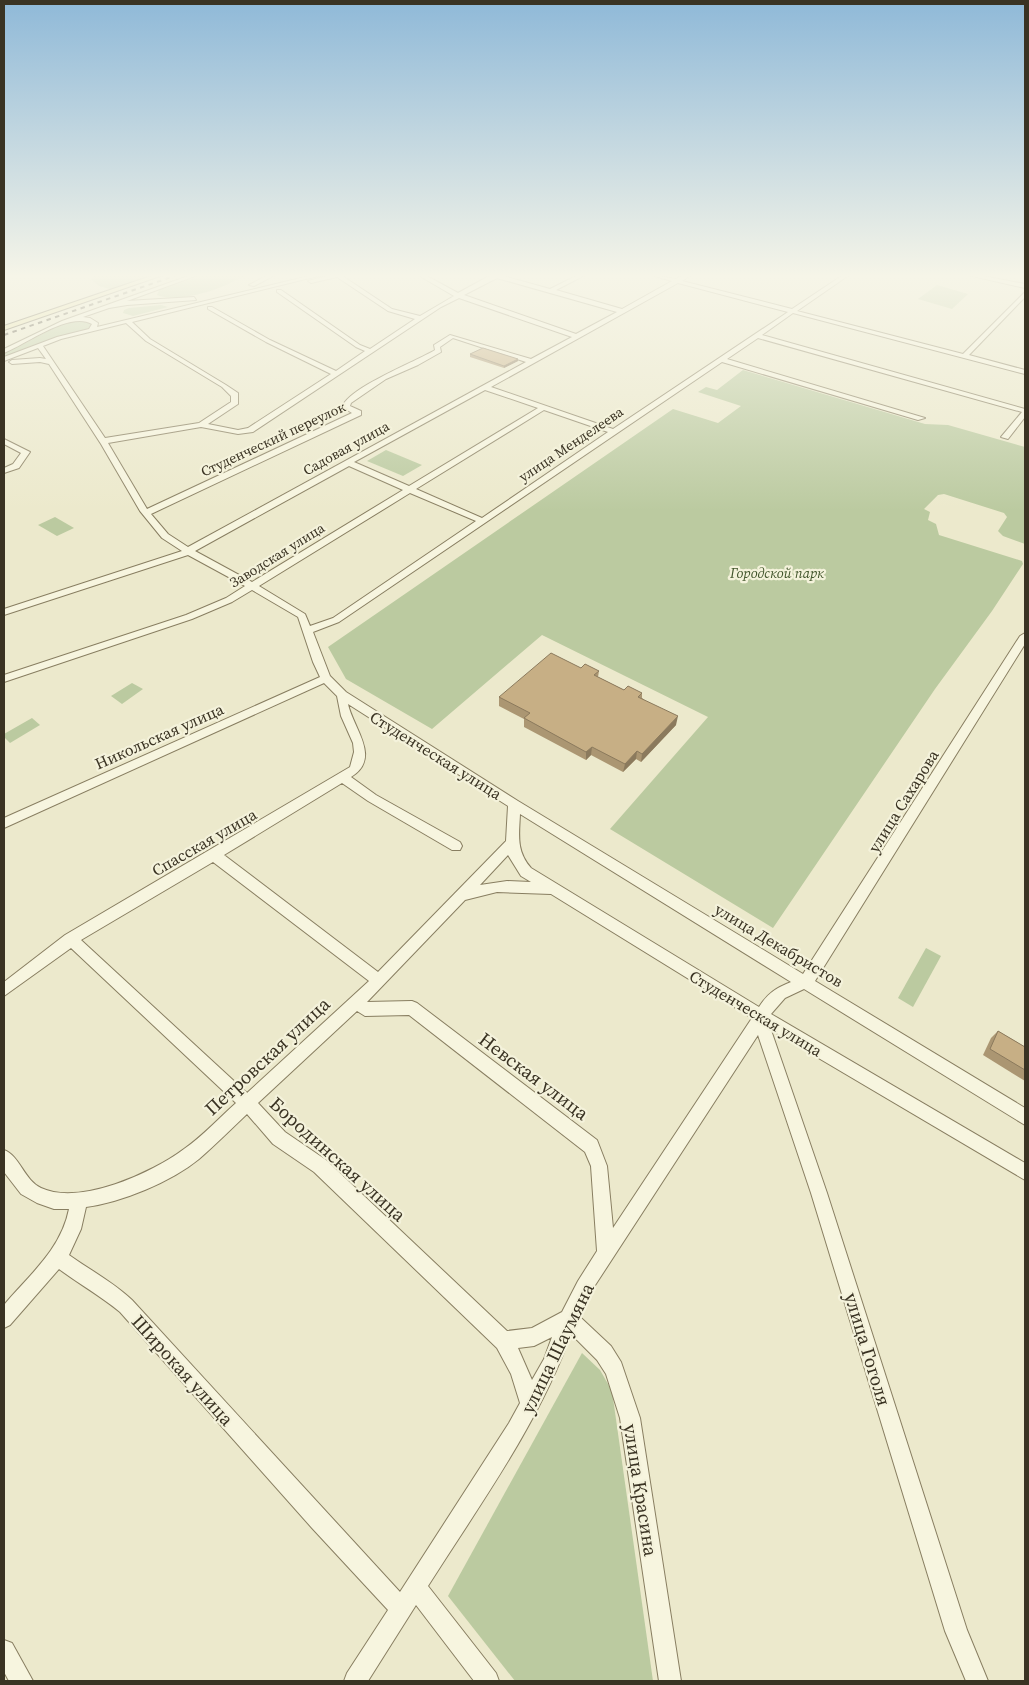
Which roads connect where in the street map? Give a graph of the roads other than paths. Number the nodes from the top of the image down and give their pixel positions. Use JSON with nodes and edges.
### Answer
{"nodes":[{"id":1,"x":22,"y":354,"type":"edge"},
{"id":2,"x":45,"y":354,"type":"edge"},
{"id":3,"x":171,"y":354,"type":"edge"},
{"id":4,"x":293,"y":354,"type":"edge"},
{"id":5,"x":366,"y":354,"type":"edge"},
{"id":6,"x":435,"y":354,"type":"edge"},
{"id":7,"x":507,"y":354,"type":"edge"},
{"id":8,"x":544,"y":354,"type":"edge"},
{"id":9,"x":728,"y":354,"type":"edge"},
{"id":10,"x":818,"y":354,"type":"edge"},
{"id":11,"x":955,"y":354,"type":"edge"},
{"id":12,"x":966,"y":354,"type":"edge"},
{"id":13,"x":964,"y":356,"type":"junction"},
{"id":14,"x":720,"y":359,"type":"junction"},
{"id":15,"x":4,"y":361,"type":"edge"},
{"id":16,"x":530,"y":361,"type":"junction"},
{"id":17,"x":51,"y":363,"type":"junction"},
{"id":18,"x":1025,"y":372,"type":"edge"},
{"id":19,"x":336,"y":373,"type":"junction"},
{"id":20,"x":484,"y":387,"type":"junction"},
{"id":21,"x":543,"y":408,"type":"junction"},
{"id":22,"x":1025,"y":412,"type":"edge"},
{"id":23,"x":921,"y":418,"type":"dead end"},
{"id":24,"x":201,"y":425,"type":"junction"},
{"id":25,"x":614,"y":432,"type":"junction"},
{"id":26,"x":1005,"y":437,"type":"dead end"},
{"id":27,"x":4,"y":441,"type":"edge"},
{"id":28,"x":103,"y":441,"type":"junction"},
{"id":29,"x":349,"y":463,"type":"junction"},
{"id":30,"x":4,"y":471,"type":"edge"},
{"id":31,"x":410,"y":489,"type":"junction"},
{"id":32,"x":146,"y":513,"type":"junction"},
{"id":33,"x":482,"y":521,"type":"junction"},
{"id":34,"x":188,"y":551,"type":"junction"},
{"id":35,"x":252,"y":586,"type":"junction"},
{"id":36,"x":4,"y":612,"type":"edge"},
{"id":37,"x":308,"y":630,"type":"junction"},
{"id":38,"x":1025,"y":636,"type":"edge"},
{"id":39,"x":326,"y":678,"type":"junction"},
{"id":40,"x":4,"y":679,"type":"edge"},
{"id":41,"x":342,"y":695,"type":"junction"},
{"id":42,"x":344,"y":778,"type":"junction"},
{"id":43,"x":514,"y":804,"type":"junction"},
{"id":44,"x":4,"y":823,"type":"edge"},
{"id":45,"x":512,"y":843,"type":"junction"},
{"id":46,"x":456,"y":846,"type":"dead end"},
{"id":47,"x":214,"y":855,"type":"junction"},
{"id":48,"x":554,"y":890,"type":"junction"},
{"id":49,"x":456,"y":900,"type":"junction"},
{"id":50,"x":70,"y":940,"type":"junction"},
{"id":51,"x":379,"y":981,"type":"junction"},
{"id":52,"x":806,"y":982,"type":"junction"},
{"id":53,"x":4,"y":990,"type":"edge"},
{"id":54,"x":357,"y":1003,"type":"junction"},
{"id":55,"x":761,"y":1016,"type":"junction"},
{"id":56,"x":248,"y":1103,"type":"junction"},
{"id":57,"x":1025,"y":1117,"type":"edge"},
{"id":58,"x":4,"y":1158,"type":"edge"},
{"id":59,"x":1017,"y":1161,"type":"edge"},
{"id":60,"x":1025,"y":1172,"type":"edge"},
{"id":61,"x":79,"y":1201,"type":"junction"},
{"id":62,"x":606,"y":1252,"type":"junction"},
{"id":63,"x":58,"y":1256,"type":"junction"},
{"id":64,"x":568,"y":1318,"type":"junction"},
{"id":65,"x":4,"y":1319,"type":"edge"},
{"id":66,"x":504,"y":1341,"type":"junction"},
{"id":67,"x":530,"y":1405,"type":"junction"},
{"id":68,"x":416,"y":1587,"type":"junction"},
{"id":69,"x":401,"y":1609,"type":"junction"},
{"id":70,"x":4,"y":1651,"type":"edge"},
{"id":71,"x":22,"y":1681,"type":"edge"},
{"id":72,"x":356,"y":1681,"type":"edge"},
{"id":73,"x":488,"y":1681,"type":"edge"},
{"id":74,"x":670,"y":1681,"type":"edge"},
{"id":75,"x":977,"y":1681,"type":"edge"}],
"edges":[{"from":1,"to":15,"type":"street"},
{"from":2,"to":17,"type":"street","name":"Студенческая улица"},
{"from":3,"to":24,"type":"street"},
{"from":4,"to":19,"type":"street"},
{"from":5,"to":19,"type":"street"},
{"from":6,"to":32,"type":"street","name":"Студенческий переулок"},
{"from":7,"to":16,"type":"street","name":"Студенческий переулок"},
{"from":8,"to":16,"type":"street","name":"Садовая улица"},
{"from":9,"to":14,"type":"street","name":"улица Менделеева"},
{"from":10,"to":22,"type":"street"},
{"from":11,"to":13,"type":"street"},
{"from":12,"to":13,"type":"street"},
{"from":13,"to":18,"type":"street"},
{"from":14,"to":23,"type":"street"},
{"from":14,"to":25,"type":"street","name":"улица Менделеева"},
{"from":15,"to":17,"type":"street"},
{"from":16,"to":20,"type":"street","name":"Садовая улица"},
{"from":17,"to":28,"type":"street","name":"Студенческая улица"},
{"from":19,"to":24,"type":"street"},
{"from":20,"to":21,"type":"street"},
{"from":20,"to":29,"type":"street","name":"Садовая улица"},
{"from":21,"to":25,"type":"street"},
{"from":21,"to":31,"type":"street","name":"Заводская улица"},
{"from":22,"to":26,"type":"street"},
{"from":24,"to":28,"type":"street"},
{"from":25,"to":33,"type":"street","name":"улица Менделеева"},
{"from":27,"to":30,"type":"street"},
{"from":28,"to":32,"type":"street","name":"Студенческая улица"},
{"from":29,"to":31,"type":"street"},
{"from":29,"to":34,"type":"street","name":"Садовая улица"},
{"from":31,"to":33,"type":"street"},
{"from":31,"to":35,"type":"street","name":"Заводская улица"},
{"from":32,"to":34,"type":"street","name":"Студенческая улица"},
{"from":33,"to":37,"type":"street","name":"улица Менделеева"},
{"from":34,"to":35,"type":"street","name":"Студенческая улица"},
{"from":34,"to":36,"type":"street","name":"Садовая улица"},
{"from":35,"to":37,"type":"street","name":"Студенческая улица"},
{"from":35,"to":40,"type":"street","name":"Заводская улица"},
{"from":37,"to":39,"type":"street","name":"Студенческая улица"},
{"from":38,"to":52,"type":"street","name":"улица Сахарова"},
{"from":39,"to":41,"type":"street","name":"Студенческая улица"},
{"from":39,"to":44,"type":"street","name":"Никольская улица"},
{"from":41,"to":42,"type":"street","name":"Спасская улица"},
{"from":41,"to":43,"type":"street","name":"Студенческая улица"},
{"from":42,"to":46,"type":"street"},
{"from":42,"to":47,"type":"street","name":"Спасская улица"},
{"from":43,"to":45,"type":"street","name":"Студенческая улица"},
{"from":43,"to":52,"type":"street","name":"улица Декабристов"},
{"from":45,"to":48,"type":"street","name":"Студенческая улица"},
{"from":45,"to":49,"type":"street","name":"Петровская улица"},
{"from":47,"to":50,"type":"street","name":"Спасская улица"},
{"from":47,"to":51,"type":"street"},
{"from":48,"to":49,"type":"street","name":"Петровская улица"},
{"from":48,"to":55,"type":"street","name":"Студенческая улица"},
{"from":49,"to":51,"type":"street","name":"Петровская улица"},
{"from":50,"to":53,"type":"street","name":"Спасская улица"},
{"from":50,"to":56,"type":"street","name":"Бородинская улица"},
{"from":51,"to":54,"type":"street","name":"Петровская улица"},
{"from":52,"to":55,"type":"street","name":"улица Шаумяна"},
{"from":52,"to":57,"type":"street","name":"улица Декабристов"},
{"from":54,"to":56,"type":"street","name":"Петровская улица"},
{"from":54,"to":62,"type":"street","name":"Невская улица"},
{"from":55,"to":59,"type":"street","name":"Студенческая улица"},
{"from":55,"to":62,"type":"street","name":"улица Шаумяна"},
{"from":55,"to":75,"type":"street","name":"улица Гоголя"},
{"from":56,"to":61,"type":"street","name":"Петровская улица"},
{"from":56,"to":66,"type":"street","name":"Бородинская улица"},
{"from":58,"to":61,"type":"street"},
{"from":59,"to":60,"type":"street","name":"Студенческая улица"},
{"from":61,"to":63,"type":"street"},
{"from":62,"to":64,"type":"street","name":"улица Шаумяна"},
{"from":63,"to":65,"type":"street"},
{"from":63,"to":69,"type":"street","name":"Широкая улица"},
{"from":64,"to":66,"type":"street"},
{"from":64,"to":67,"type":"street","name":"улица Шаумяна"},
{"from":64,"to":74,"type":"street","name":"улица Красина"},
{"from":66,"to":67,"type":"street","name":"Бородинская улица"},
{"from":67,"to":68,"type":"street","name":"улица Шаумяна"},
{"from":68,"to":69,"type":"street","name":"улица Шаумяна"},
{"from":68,"to":73,"type":"street"},
{"from":69,"to":72,"type":"street","name":"улица Шаумяна"},
{"from":70,"to":71,"type":"street"}]}
